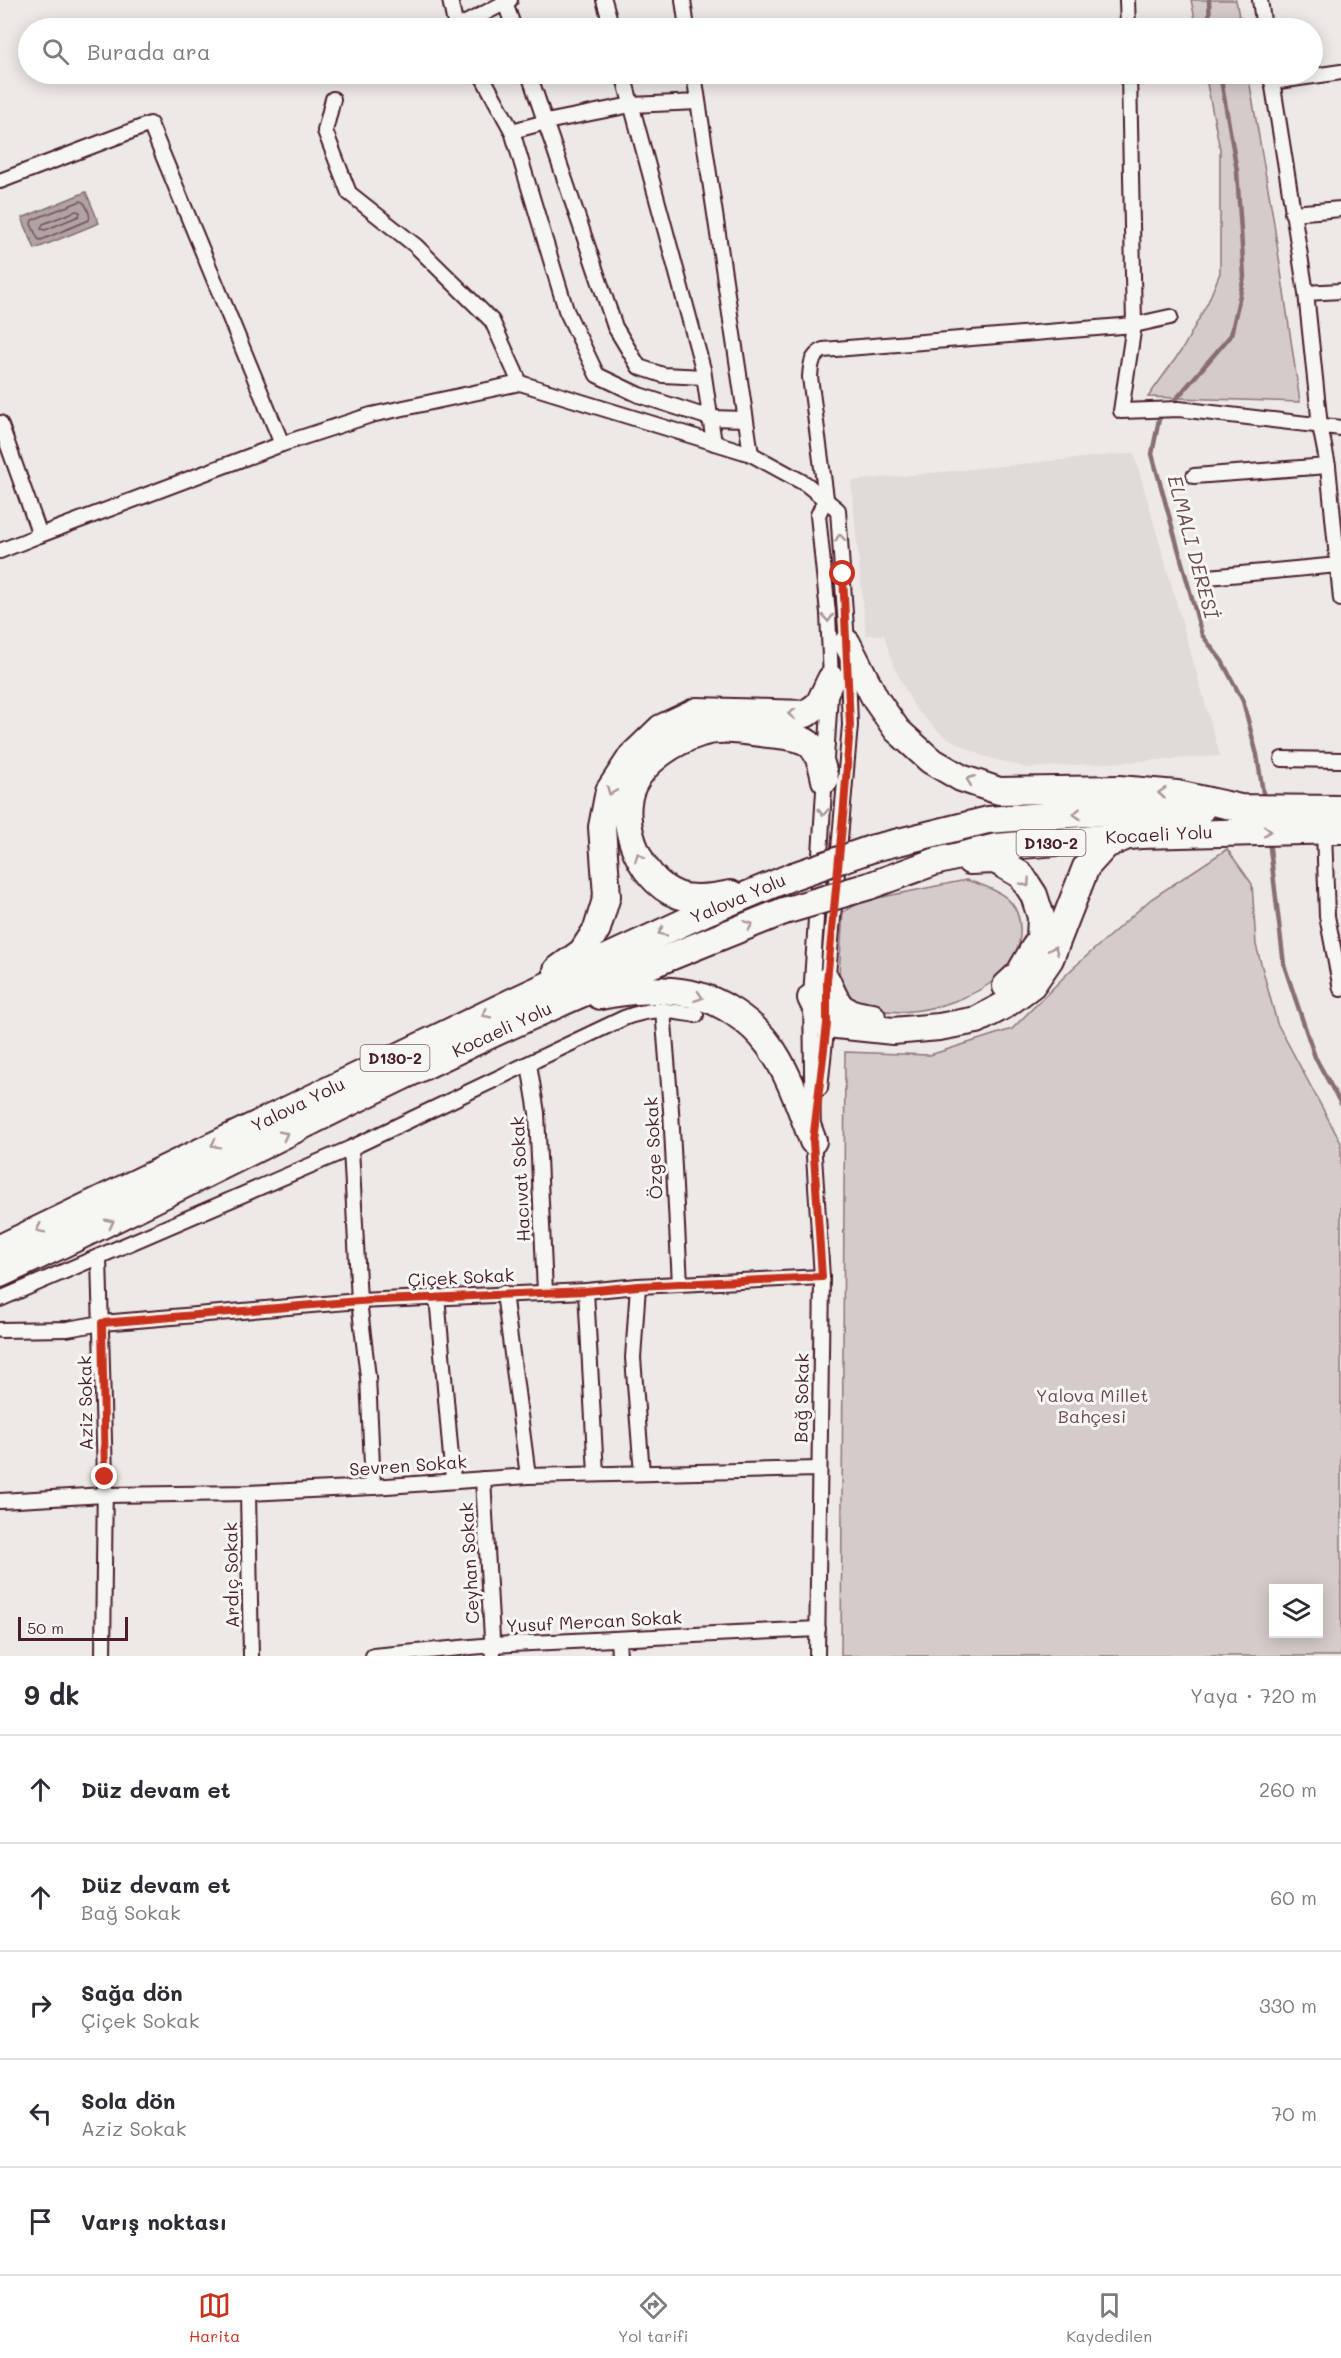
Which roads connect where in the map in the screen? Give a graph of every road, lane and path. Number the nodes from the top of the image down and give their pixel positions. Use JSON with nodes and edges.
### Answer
{"nodes":[{"id":1,"x":450,"y":0,"type":"edge"},
{"id":2,"x":506,"y":0,"type":"edge"},
{"id":3,"x":604,"y":0,"type":"edge"},
{"id":4,"x":683,"y":0,"type":"edge"},
{"id":5,"x":1127,"y":0,"type":"edge"},
{"id":6,"x":1260,"y":0,"type":"edge"},
{"id":7,"x":454,"y":18,"type":"edge"},
{"id":8,"x":474,"y":18,"type":"edge"},
{"id":9,"x":511,"y":18,"type":"edge"},
{"id":10,"x":609,"y":18,"type":"edge"},
{"id":11,"x":686,"y":18,"type":"edge"},
{"id":12,"x":1128,"y":18,"type":"edge"},
{"id":13,"x":1263,"y":18,"type":"edge"},
{"id":14,"x":1341,"y":72,"type":"edge"},
{"id":15,"x":1323,"y":74,"type":"edge"},
{"id":16,"x":486,"y":84,"type":"edge"},
{"id":17,"x":533,"y":84,"type":"edge"},
{"id":18,"x":626,"y":84,"type":"edge"},
{"id":19,"x":695,"y":84,"type":"edge"},
{"id":20,"x":1129,"y":84,"type":"edge"},
{"id":21,"x":1273,"y":84,"type":"edge"},
{"id":22,"x":333,"y":99,"type":"dead end"},
{"id":23,"x":698,"y":102,"type":"junction"},
{"id":24,"x":631,"y":105,"type":"junction"},
{"id":25,"x":546,"y":122,"type":"junction"},
{"id":26,"x":512,"y":131,"type":"junction"},
{"id":27,"x":0,"y":181,"type":"edge"},
{"id":28,"x":1341,"y":209,"type":"edge"},
{"id":29,"x":1292,"y":213,"type":"junction"},
{"id":30,"x":1341,"y":291,"type":"edge"},
{"id":31,"x":1306,"y":294,"type":"junction"},
{"id":32,"x":1170,"y":317,"type":"dead end"},
{"id":33,"x":1134,"y":325,"type":"junction"},
{"id":34,"x":704,"y":377,"type":"junction"},
{"id":35,"x":520,"y":383,"type":"junction"},
{"id":36,"x":710,"y":418,"type":"junction"},
{"id":37,"x":745,"y":419,"type":"junction"},
{"id":38,"x":0,"y":423,"type":"edge"},
{"id":39,"x":1320,"y":426,"type":"junction"},
{"id":40,"x":1341,"y":428,"type":"edge"},
{"id":41,"x":714,"y":443,"type":"junction"},
{"id":42,"x":282,"y":444,"type":"junction"},
{"id":43,"x":751,"y":454,"type":"junction"},
{"id":44,"x":1328,"y":466,"type":"junction"},
{"id":45,"x":1194,"y":476,"type":"dead end"},
{"id":46,"x":826,"y":498,"type":"junction"},
{"id":47,"x":40,"y":535,"type":"junction"},
{"id":48,"x":0,"y":551,"type":"edge"},
{"id":49,"x":1338,"y":565,"type":"junction"},
{"id":50,"x":1208,"y":577,"type":"dead end"},
{"id":51,"x":1341,"y":599,"type":"edge"},
{"id":52,"x":847,"y":643,"type":"junction"},
{"id":53,"x":831,"y":679,"type":"junction"},
{"id":54,"x":1282,"y":759,"type":"dead end"},
{"id":55,"x":1341,"y":760,"type":"edge"},
{"id":56,"x":825,"y":780,"type":"junction"},
{"id":57,"x":1341,"y":809,"type":"edge"},
{"id":58,"x":1293,"y":819,"type":"junction"},
{"id":59,"x":1239,"y":820,"type":"junction"},
{"id":60,"x":1332,"y":831,"type":"edge"},
{"id":61,"x":1141,"y":835,"type":"junction"},
{"id":62,"x":934,"y":862,"type":"junction"},
{"id":63,"x":763,"y":888,"type":"junction"},
{"id":64,"x":1341,"y":989,"type":"edge"},
{"id":65,"x":819,"y":990,"type":"junction"},
{"id":66,"x":516,"y":1000,"type":"junction"},
{"id":67,"x":558,"y":1004,"type":"junction"},
{"id":68,"x":663,"y":1010,"type":"junction"},
{"id":69,"x":696,"y":1015,"type":"dead end"},
{"id":70,"x":827,"y":1024,"type":"junction"},
{"id":71,"x":529,"y":1064,"type":"junction"},
{"id":72,"x":813,"y":1141,"type":"junction"},
{"id":73,"x":351,"y":1148,"type":"junction"},
{"id":74,"x":0,"y":1248,"type":"edge"},
{"id":75,"x":99,"y":1258,"type":"junction"},
{"id":76,"x":0,"y":1274,"type":"edge"},
{"id":77,"x":822,"y":1277,"type":"junction"},
{"id":78,"x":680,"y":1284,"type":"junction"},
{"id":79,"x":638,"y":1286,"type":"junction"},
{"id":80,"x":586,"y":1291,"type":"junction"},
{"id":81,"x":545,"y":1292,"type":"junction"},
{"id":82,"x":504,"y":1293,"type":"junction"},
{"id":83,"x":437,"y":1296,"type":"junction"},
{"id":84,"x":0,"y":1299,"type":"edge"},
{"id":85,"x":359,"y":1301,"type":"junction"},
{"id":86,"x":102,"y":1323,"type":"junction"},
{"id":87,"x":0,"y":1330,"type":"edge"},
{"id":88,"x":818,"y":1469,"type":"junction"},
{"id":89,"x":642,"y":1473,"type":"junction"},
{"id":90,"x":596,"y":1474,"type":"junction"},
{"id":91,"x":528,"y":1476,"type":"junction"},
{"id":92,"x":483,"y":1479,"type":"junction"},
{"id":93,"x":453,"y":1480,"type":"junction"},
{"id":94,"x":373,"y":1487,"type":"junction"},
{"id":95,"x":248,"y":1493,"type":"junction"},
{"id":96,"x":105,"y":1495,"type":"junction"},
{"id":97,"x":0,"y":1502,"type":"edge"},
{"id":98,"x":818,"y":1629,"type":"junction"},
{"id":99,"x":618,"y":1639,"type":"junction"},
{"id":100,"x":493,"y":1651,"type":"edge"},
{"id":101,"x":104,"y":1656,"type":"edge"},
{"id":102,"x":251,"y":1656,"type":"edge"},
{"id":103,"x":373,"y":1656,"type":"edge"},
{"id":104,"x":619,"y":1656,"type":"edge"},
{"id":105,"x":817,"y":1656,"type":"edge"}],
"edges":[{"from":1,"to":7,"type":"street"},
{"from":2,"to":8,"type":"street"},
{"from":2,"to":9,"type":"street"},
{"from":3,"to":10,"type":"street"},
{"from":4,"to":11,"type":"street"},
{"from":5,"to":12,"type":"street"},
{"from":6,"to":13,"type":"street"},
{"from":14,"to":15,"type":"street"},
{"from":16,"to":26,"type":"street"},
{"from":17,"to":25,"type":"street"},
{"from":18,"to":24,"type":"street"},
{"from":19,"to":23,"type":"street"},
{"from":20,"to":33,"type":"street"},
{"from":21,"to":29,"type":"street"},
{"from":22,"to":35,"type":"street"},
{"from":23,"to":24,"type":"street"},
{"from":23,"to":37,"type":"street"},
{"from":24,"to":25,"type":"street"},
{"from":24,"to":34,"type":"street"},
{"from":25,"to":26,"type":"street"},
{"from":25,"to":34,"type":"street"},
{"from":26,"to":36,"type":"street"},
{"from":27,"to":42,"type":"street"},
{"from":28,"to":29,"type":"street"},
{"from":29,"to":31,"type":"street"},
{"from":30,"to":31,"type":"street"},
{"from":31,"to":39,"type":"street"},
{"from":32,"to":33,"type":"street"},
{"from":33,"to":39,"type":"street"},
{"from":33,"to":46,"type":"street"},
{"from":34,"to":36,"type":"street"},
{"from":35,"to":41,"type":"street"},
{"from":35,"to":42,"type":"street"},
{"from":36,"to":37,"type":"street"},
{"from":36,"to":41,"type":"street"},
{"from":37,"to":43,"type":"street"},
{"from":38,"to":47,"type":"street"},
{"from":39,"to":40,"type":"street"},
{"from":39,"to":44,"type":"street"},
{"from":41,"to":43,"type":"street"},
{"from":42,"to":47,"type":"street"},
{"from":43,"to":46,"type":"street"},
{"from":44,"to":45,"type":"street"},
{"from":44,"to":49,"type":"street"},
{"from":52,"to":46,"type":"street","one_way":true},
{"from":46,"to":53,"type":"street","one_way":true},
{"from":47,"to":48,"type":"street"},
{"from":49,"to":50,"type":"street"},
{"from":49,"to":51,"type":"street"},
{"from":59,"to":52,"type":"highway","one_way":true},
{"from":52,"to":65,"type":"street"},
{"from":53,"to":56,"type":"street"},
{"from":53,"to":66,"type":"highway","one_way":true},
{"from":54,"to":55,"type":"street"},
{"from":63,"to":56,"type":"highway","one_way":true},
{"from":56,"to":65,"type":"street","one_way":true},
{"from":57,"to":58,"type":"highway","number":"D130-2"},
{"from":58,"to":59,"type":"highway","number":"D130-2"},
{"from":58,"to":60,"type":"highway","number":"D130-2"},
{"from":59,"to":61,"type":"highway","name":"Kocaeli̇ Yolu","number":"D130-2"},
{"from":59,"to":63,"type":"highway","name":"Yalova Yolu","number":"D130-2","one_way":true,"bridge":true},
{"from":60,"to":64,"type":"street"},
{"from":61,"to":62,"type":"highway","name":"Kocaeli̇ Yolu","number":"D130-2"},
{"from":70,"to":61,"type":"highway","one_way":true},
{"from":62,"to":65,"type":"highway","one_way":true},
{"from":67,"to":62,"type":"highway","name":"Kocaeli̇ Yolu","number":"D130-2","one_way":true,"bridge":true},
{"from":63,"to":66,"type":"highway","name":"Yalova Yolu","number":"D130-2","one_way":true},
{"from":65,"to":70,"type":"highway"},
{"from":65,"to":72,"type":"street"},
{"from":66,"to":74,"type":"highway","name":"Yalova Yolu","number":"D130-2","one_way":true},
{"from":67,"to":72,"type":"highway","one_way":true},
{"from":76,"to":67,"type":"highway","name":"Kocaeli̇ Yolu","number":"D130-2","one_way":true},
{"from":68,"to":69,"type":"street"},
{"from":68,"to":71,"type":"street"},
{"from":68,"to":78,"type":"street","name":"Özge Sokak"},
{"from":70,"to":72,"type":"street"},
{"from":71,"to":73,"type":"street"},
{"from":71,"to":81,"type":"street","name":"Hacıvat Sokak"},
{"from":72,"to":77,"type":"street","name":"Bağ Sokak"},
{"from":73,"to":75,"type":"street"},
{"from":73,"to":85,"type":"street"},
{"from":75,"to":84,"type":"street"},
{"from":75,"to":86,"type":"street","name":"Aziz Sokak"},
{"from":77,"to":78,"type":"street","name":"Çiçek Sokak"},
{"from":77,"to":88,"type":"street","name":"Bağ Sokak"},
{"from":78,"to":79,"type":"street","name":"Çiçek Sokak"},
{"from":79,"to":80,"type":"street","name":"Çiçek Sokak"},
{"from":79,"to":89,"type":"street"},
{"from":80,"to":81,"type":"street","name":"Çiçek Sokak"},
{"from":80,"to":90,"type":"street"},
{"from":81,"to":82,"type":"street","name":"Çiçek Sokak"},
{"from":82,"to":83,"type":"street","name":"Çiçek Sokak"},
{"from":82,"to":91,"type":"street"},
{"from":83,"to":85,"type":"street","name":"Çiçek Sokak"},
{"from":83,"to":93,"type":"street"},
{"from":85,"to":86,"type":"street","name":"Çiçek Sokak"},
{"from":85,"to":94,"type":"street"},
{"from":86,"to":87,"type":"street","name":"Çiçek Sokak"},
{"from":86,"to":96,"type":"street","name":"Aziz Sokak"},
{"from":88,"to":89,"type":"street","name":"Sevren Sokak"},
{"from":88,"to":98,"type":"street","name":"Bağ Sokak"},
{"from":89,"to":90,"type":"street","name":"Sevren Sokak"},
{"from":90,"to":91,"type":"street","name":"Sevren Sokak"},
{"from":91,"to":92,"type":"street","name":"Sevren Sokak"},
{"from":92,"to":93,"type":"street","name":"Sevren Sokak"},
{"from":92,"to":100,"type":"street","name":"Ceyhan Sokak"},
{"from":93,"to":94,"type":"street","name":"Sevren Sokak"},
{"from":94,"to":95,"type":"street","name":"Sevren Sokak"},
{"from":95,"to":96,"type":"street","name":"Sevren Sokak"},
{"from":95,"to":102,"type":"street","name":"Ardıç Sokak"},
{"from":96,"to":97,"type":"street","name":"Sevren Sokak"},
{"from":96,"to":101,"type":"street","name":"Aziz Sokak"},
{"from":98,"to":99,"type":"street","name":"Yusuf Mercan Sokak"},
{"from":98,"to":105,"type":"street","name":"Bağ Sokak"},
{"from":99,"to":100,"type":"street","name":"Yusuf Mercan Sokak"},
{"from":99,"to":104,"type":"street"},
{"from":100,"to":103,"type":"street","name":"Yusuf Mercan Sokak"}]}
